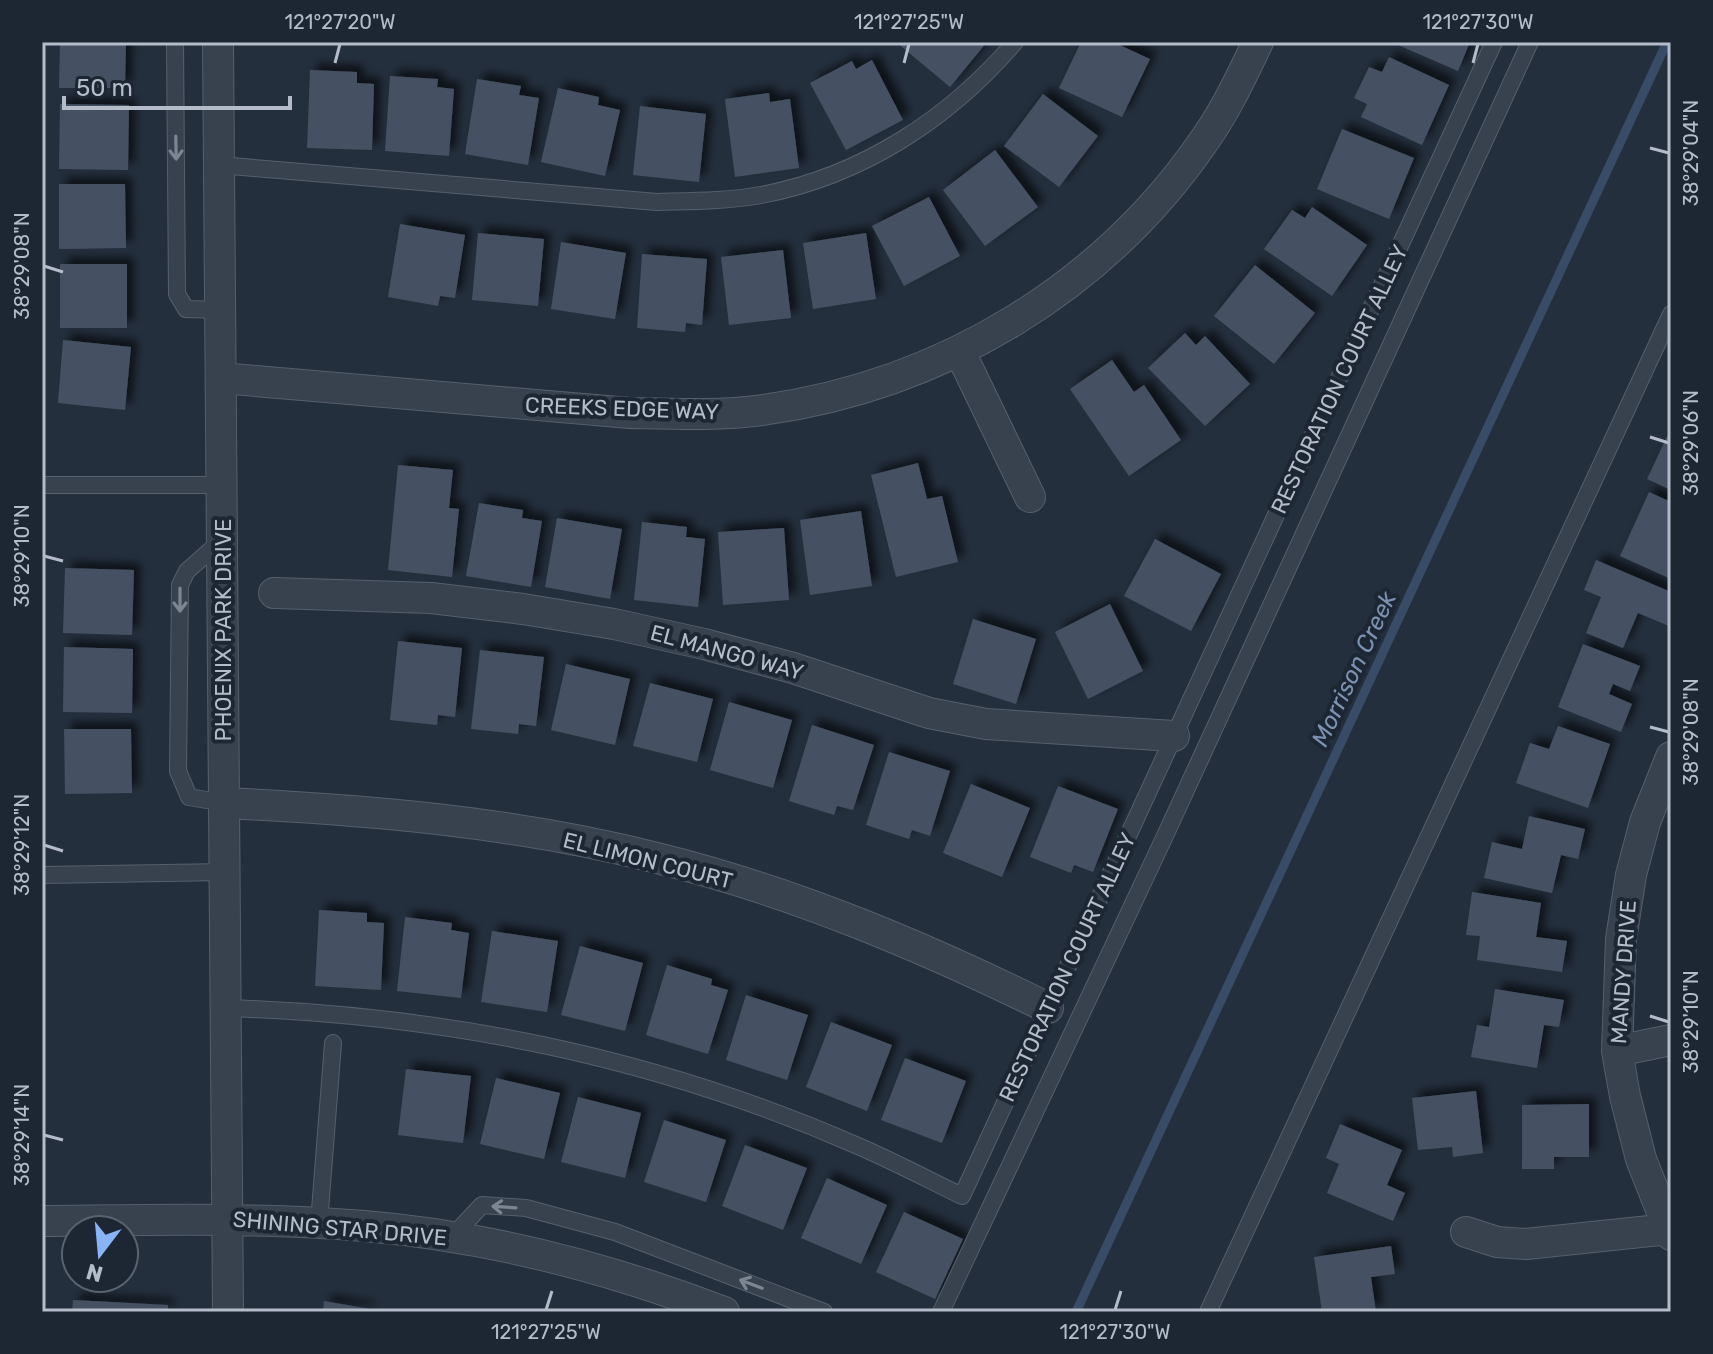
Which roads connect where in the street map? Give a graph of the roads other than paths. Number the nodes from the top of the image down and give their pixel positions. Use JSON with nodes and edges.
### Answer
{"nodes":[{"id":1,"x":175,"y":42,"type":"edge"},
{"id":2,"x":218,"y":42,"type":"edge"},
{"id":3,"x":1015,"y":42,"type":"edge"},
{"id":4,"x":1258,"y":42,"type":"edge"},
{"id":5,"x":1494,"y":42,"type":"edge"},
{"id":6,"x":1530,"y":42,"type":"edge"},
{"id":7,"x":219,"y":165,"type":"junction"},
{"id":8,"x":221,"y":310,"type":"junction"},
{"id":9,"x":1671,"y":314,"type":"edge"},
{"id":10,"x":960,"y":352,"type":"junction"},
{"id":11,"x":221,"y":378,"type":"junction"},
{"id":12,"x":42,"y":485,"type":"edge"},
{"id":13,"x":222,"y":485,"type":"junction"},
{"id":14,"x":1030,"y":497,"type":"dead end"},
{"id":15,"x":222,"y":540,"type":"junction"},
{"id":16,"x":274,"y":593,"type":"dead end"},
{"id":17,"x":1174,"y":736,"type":"junction"},
{"id":18,"x":1671,"y":757,"type":"edge"},
{"id":19,"x":224,"y":803,"type":"junction"},
{"id":20,"x":225,"y":872,"type":"junction"},
{"id":21,"x":42,"y":875,"type":"edge"},
{"id":22,"x":226,"y":1008,"type":"junction"},
{"id":23,"x":1048,"y":1008,"type":"junction"},
{"id":24,"x":1671,"y":1040,"type":"edge"},
{"id":25,"x":333,"y":1043,"type":"dead end"},
{"id":26,"x":1617,"y":1051,"type":"junction"},
{"id":27,"x":228,"y":1219,"type":"junction"},
{"id":28,"x":42,"y":1221,"type":"edge"},
{"id":29,"x":319,"y":1223,"type":"junction"},
{"id":30,"x":1466,"y":1232,"type":"dead end"},
{"id":31,"x":1670,"y":1232,"type":"edge"},
{"id":32,"x":452,"y":1237,"type":"junction"},
{"id":33,"x":228,"y":1312,"type":"edge"},
{"id":34,"x":724,"y":1312,"type":"edge"},
{"id":35,"x":824,"y":1312,"type":"edge"},
{"id":36,"x":941,"y":1312,"type":"edge"},
{"id":37,"x":1208,"y":1312,"type":"edge"}],
"edges":[{"from":1,"to":8,"type":"lane","one_way":true},
{"from":2,"to":7,"type":"street","name":"PHOENIX PARK DRIVE"},
{"from":3,"to":7,"type":"lane"},
{"from":4,"to":10,"type":"street","name":"CREEKS EDGE WAY"},
{"from":5,"to":17,"type":"lane","name":"RESTORATION COURT ALLEY"},
{"from":6,"to":36,"type":"lane"},
{"from":7,"to":8,"type":"street","name":"PHOENIX PARK DRIVE"},
{"from":8,"to":11,"type":"street","name":"PHOENIX PARK DRIVE"},
{"from":9,"to":37,"type":"lane"},
{"from":10,"to":11,"type":"street","name":"CREEKS EDGE WAY"},
{"from":10,"to":14,"type":"street"},
{"from":11,"to":13,"type":"street","name":"PHOENIX PARK DRIVE"},
{"from":12,"to":13,"type":"lane"},
{"from":13,"to":15,"type":"street","name":"PHOENIX PARK DRIVE"},
{"from":15,"to":19,"type":"street","name":"PHOENIX PARK DRIVE"},
{"from":15,"to":19,"type":"lane","one_way":true},
{"from":16,"to":17,"type":"street","name":"EL MANGO WAY"},
{"from":17,"to":23,"type":"lane","name":"RESTORATION COURT ALLEY"},
{"from":18,"to":26,"type":"street","name":"MANDY DRIVE"},
{"from":19,"to":20,"type":"street","name":"PHOENIX PARK DRIVE"},
{"from":19,"to":23,"type":"street","name":"EL LIMON COURT"},
{"from":20,"to":21,"type":"lane"},
{"from":20,"to":22,"type":"street","name":"PHOENIX PARK DRIVE"},
{"from":22,"to":23,"type":"lane","name":"RESTORATION COURT ALLEY"},
{"from":22,"to":27,"type":"street","name":"PHOENIX PARK DRIVE"},
{"from":24,"to":26,"type":"street"},
{"from":25,"to":29,"type":"lane"},
{"from":26,"to":31,"type":"street","name":"MANDY DRIVE"},
{"from":27,"to":28,"type":"street","name":"SHINING STAR DRIVE"},
{"from":27,"to":29,"type":"street","name":"SHINING STAR DRIVE"},
{"from":27,"to":33,"type":"street","name":"PHOENIX PARK DRIVE"},
{"from":29,"to":32,"type":"street","name":"SHINING STAR DRIVE"},
{"from":30,"to":31,"type":"street"},
{"from":32,"to":34,"type":"street","name":"SHINING STAR DRIVE"},
{"from":35,"to":32,"type":"lane","one_way":true}]}
